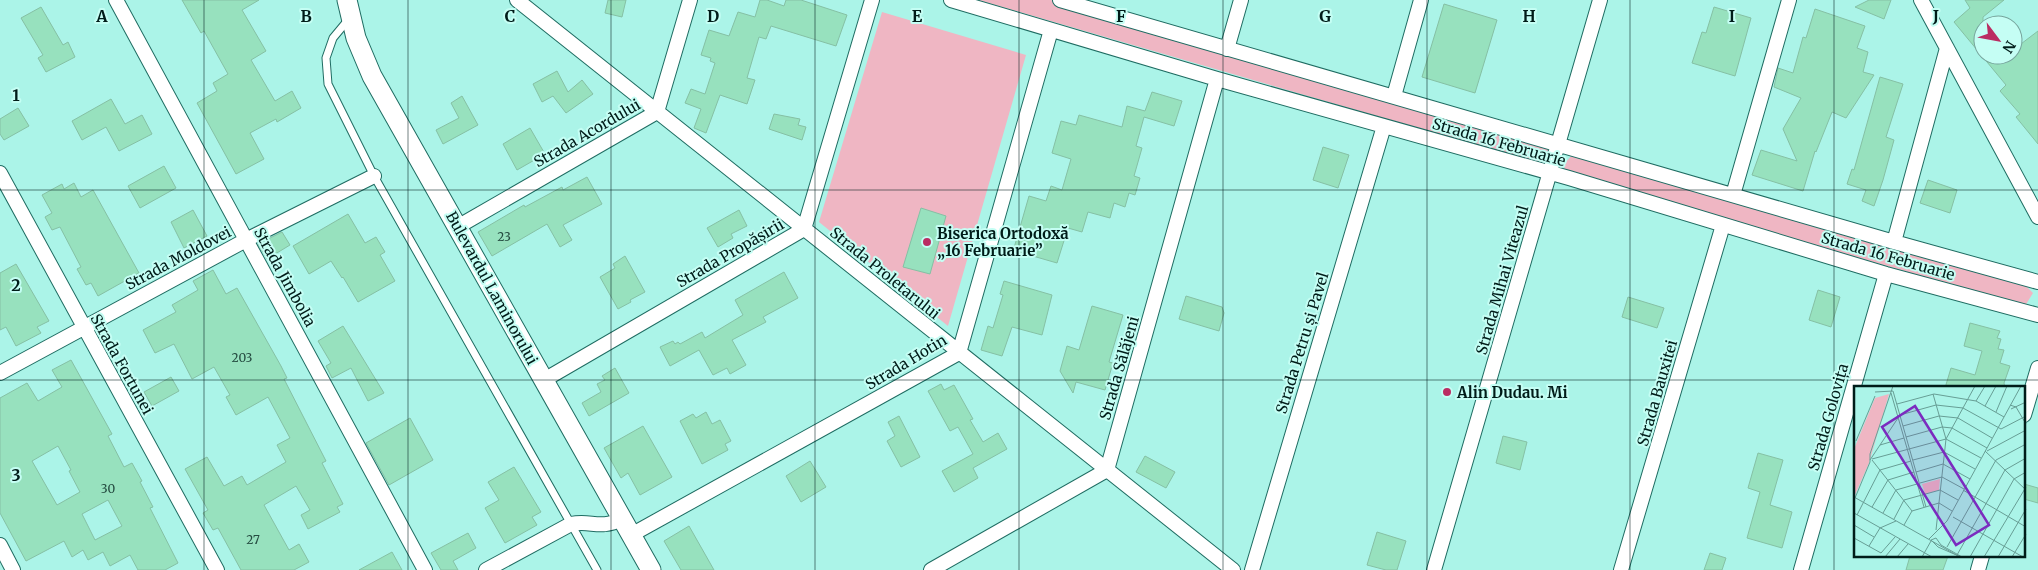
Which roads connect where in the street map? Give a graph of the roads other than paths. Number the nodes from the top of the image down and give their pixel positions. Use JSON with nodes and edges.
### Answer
{"nodes":[{"id":1,"x":116,"y":0,"type":"edge"},
{"id":2,"x":517,"y":0,"type":"edge"},
{"id":3,"x":690,"y":0,"type":"edge"},
{"id":4,"x":872,"y":0,"type":"edge"},
{"id":5,"x":951,"y":0,"type":"edge"},
{"id":6,"x":1061,"y":0,"type":"edge"},
{"id":7,"x":1241,"y":0,"type":"edge"},
{"id":8,"x":1421,"y":0,"type":"edge"},
{"id":9,"x":1600,"y":0,"type":"edge"},
{"id":10,"x":1789,"y":0,"type":"edge"},
{"id":11,"x":1921,"y":0,"type":"edge"},
{"id":12,"x":348,"y":9,"type":"edge"},
{"id":13,"x":1051,"y":30,"type":"junction"},
{"id":14,"x":1947,"y":48,"type":"junction"},
{"id":15,"x":1226,"y":49,"type":"junction"},
{"id":16,"x":1217,"y":79,"type":"junction"},
{"id":17,"x":1394,"y":96,"type":"junction"},
{"id":18,"x":657,"y":112,"type":"junction"},
{"id":19,"x":1384,"y":126,"type":"junction"},
{"id":20,"x":1558,"y":144,"type":"junction"},
{"id":21,"x":0,"y":172,"type":"edge"},
{"id":22,"x":1550,"y":172,"type":"junction"},
{"id":23,"x":374,"y":176,"type":"junction"},
{"id":24,"x":1733,"y":195,"type":"junction"},
{"id":25,"x":2038,"y":217,"type":"edge"},
{"id":26,"x":1723,"y":225,"type":"junction"},
{"id":27,"x":459,"y":226,"type":"junction"},
{"id":28,"x":804,"y":229,"type":"junction"},
{"id":29,"x":246,"y":240,"type":"junction"},
{"id":30,"x":1894,"y":242,"type":"junction"},
{"id":31,"x":1886,"y":274,"type":"junction"},
{"id":32,"x":2038,"y":282,"type":"edge"},
{"id":33,"x":2038,"y":315,"type":"edge"},
{"id":34,"x":84,"y":327,"type":"junction"},
{"id":35,"x":958,"y":353,"type":"junction"},
{"id":36,"x":2038,"y":368,"type":"edge"},
{"id":37,"x":0,"y":373,"type":"edge"},
{"id":38,"x":544,"y":380,"type":"junction"},
{"id":39,"x":2026,"y":408,"type":"edge"},
{"id":40,"x":1107,"y":470,"type":"junction"},
{"id":41,"x":622,"y":519,"type":"junction"},
{"id":42,"x":570,"y":524,"type":"junction"},
{"id":43,"x":631,"y":535,"type":"junction"},
{"id":44,"x":0,"y":545,"type":"edge"},
{"id":45,"x":13,"y":570,"type":"edge"},
{"id":46,"x":217,"y":570,"type":"edge"},
{"id":47,"x":425,"y":570,"type":"edge"},
{"id":48,"x":486,"y":570,"type":"edge"},
{"id":49,"x":597,"y":570,"type":"edge"},
{"id":50,"x":651,"y":570,"type":"edge"},
{"id":51,"x":931,"y":570,"type":"edge"},
{"id":52,"x":1233,"y":570,"type":"edge"},
{"id":53,"x":1252,"y":570,"type":"edge"},
{"id":54,"x":1434,"y":570,"type":"edge"},
{"id":55,"x":1622,"y":570,"type":"edge"},
{"id":56,"x":1801,"y":570,"type":"edge"}],
"edges":[{"from":1,"to":29,"type":"street","name":"Strada Jimbolia"},
{"from":2,"to":18,"type":"street","name":"Strada Proletarului"},
{"from":3,"to":18,"type":"street","name":"Strada Acordului"},
{"from":4,"to":28,"type":"street","name":"Strada Propășirii"},
{"from":5,"to":13,"type":"street","name":"Strada 16 Februarie"},
{"from":6,"to":15,"type":"street","name":"Strada 16 Februarie"},
{"from":7,"to":15,"type":"street"},
{"from":8,"to":17,"type":"street"},
{"from":9,"to":20,"type":"street","name":"Strada Mihai Viteazul"},
{"from":10,"to":24,"type":"street"},
{"from":11,"to":14,"type":"street"},
{"from":12,"to":23,"type":"lane"},
{"from":12,"to":27,"type":"street","name":"Bulevardul Laminorului"},
{"from":13,"to":16,"type":"street","name":"Strada 16 Februarie"},
{"from":13,"to":35,"type":"street","name":"Strada Hotin"},
{"from":14,"to":25,"type":"street"},
{"from":14,"to":30,"type":"street"},
{"from":15,"to":17,"type":"street","name":"Strada 16 Februarie"},
{"from":16,"to":19,"type":"street","name":"Strada 16 Februarie"},
{"from":16,"to":40,"type":"street","name":"Strada Sălăjeni"},
{"from":17,"to":20,"type":"street","name":"Strada 16 Februarie"},
{"from":18,"to":27,"type":"street","name":"Strada Acordului"},
{"from":18,"to":28,"type":"street","name":"Strada Proletarului"},
{"from":19,"to":22,"type":"street","name":"Strada 16 Februarie"},
{"from":19,"to":53,"type":"street","name":"Strada Petru și Pavel"},
{"from":20,"to":22,"type":"street","name":"Strada Mihai Viteazul"},
{"from":20,"to":24,"type":"street","name":"Strada 16 Februarie"},
{"from":21,"to":34,"type":"street","name":"Strada Fortunei"},
{"from":22,"to":26,"type":"street","name":"Strada 16 Februarie"},
{"from":22,"to":54,"type":"street","name":"Strada Mihai Viteazul"},
{"from":23,"to":29,"type":"street","name":"Strada Moldovei"},
{"from":23,"to":42,"type":"lane"},
{"from":24,"to":30,"type":"street","name":"Strada 16 Februarie"},
{"from":26,"to":31,"type":"street","name":"Strada 16 Februarie"},
{"from":26,"to":55,"type":"street","name":"Strada Bauxitei"},
{"from":27,"to":38,"type":"street","name":"Bulevardul Laminorului"},
{"from":28,"to":35,"type":"street","name":"Strada Proletarului"},
{"from":28,"to":38,"type":"street","name":"Strada Propășirii"},
{"from":29,"to":34,"type":"street","name":"Strada Moldovei"},
{"from":29,"to":47,"type":"street","name":"Strada Jimbolia"},
{"from":30,"to":32,"type":"street","name":"Strada 16 Februarie"},
{"from":31,"to":33,"type":"street","name":"Strada 16 Februarie"},
{"from":31,"to":56,"type":"street","name":"Strada Golovița"},
{"from":34,"to":37,"type":"street","name":"Strada Moldovei"},
{"from":34,"to":46,"type":"street","name":"Strada Fortunei"},
{"from":35,"to":40,"type":"street","name":"Strada Proletarului"},
{"from":35,"to":43,"type":"street","name":"Strada Hotin"},
{"from":36,"to":39,"type":"street"},
{"from":38,"to":41,"type":"street","name":"Bulevardul Laminorului"},
{"from":40,"to":51,"type":"street"},
{"from":40,"to":52,"type":"street","name":"Strada Proletarului"},
{"from":41,"to":42,"type":"street"},
{"from":41,"to":43,"type":"street","name":"Bulevardul Laminorului"},
{"from":42,"to":48,"type":"street"},
{"from":42,"to":49,"type":"lane"},
{"from":43,"to":50,"type":"street","name":"Bulevardul Laminorului"},
{"from":44,"to":45,"type":"street"}]}
